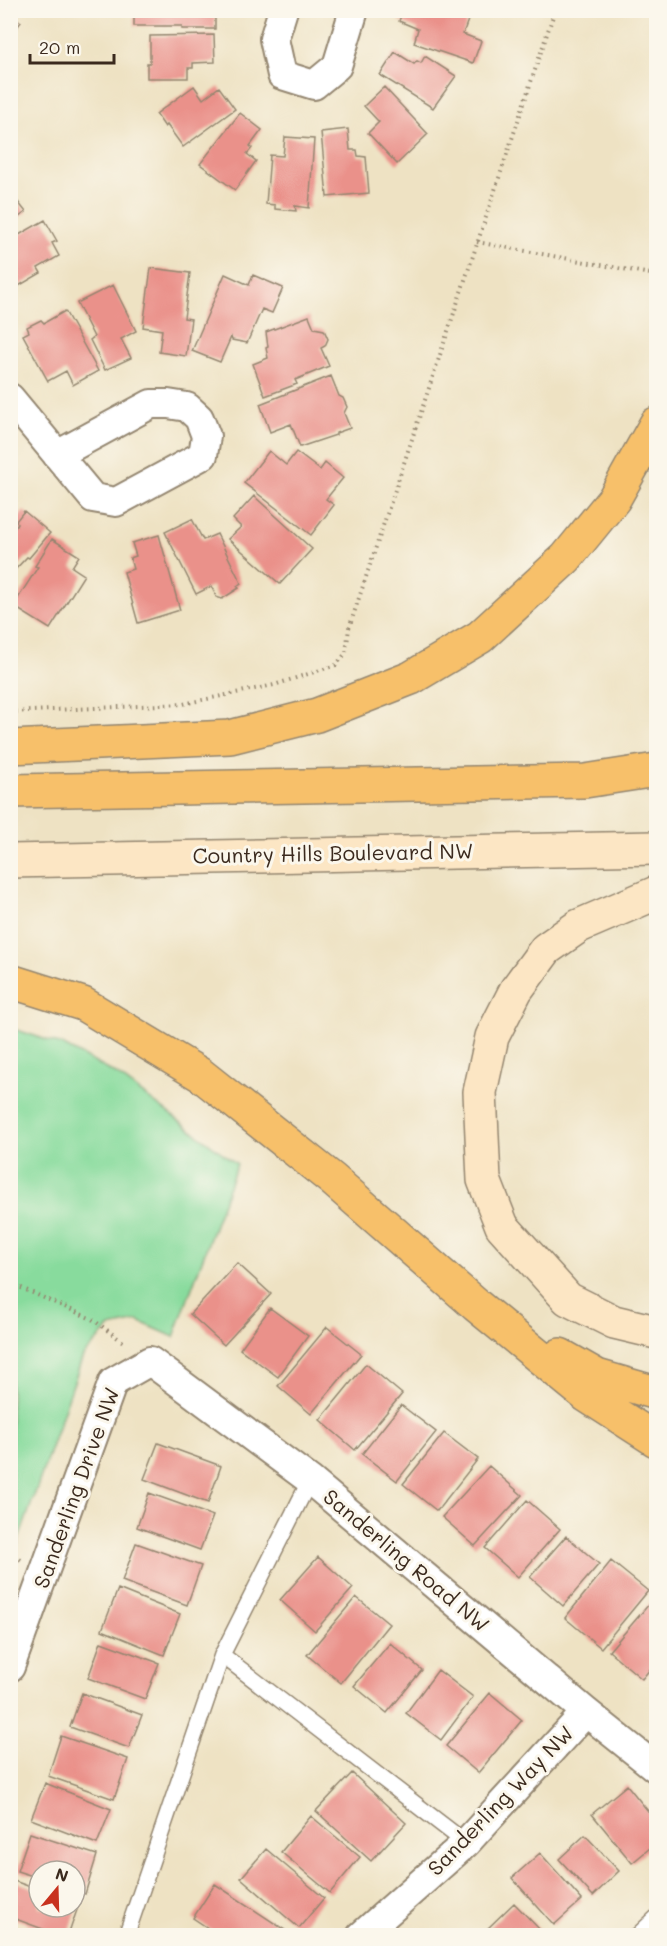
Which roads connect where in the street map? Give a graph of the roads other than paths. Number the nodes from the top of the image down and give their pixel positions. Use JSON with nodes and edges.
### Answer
{"nodes":[{"id":1,"x":283,"y":10,"type":"edge"},
{"id":2,"x":354,"y":10,"type":"edge"},
{"id":3,"x":10,"y":398,"type":"edge"},
{"id":4,"x":657,"y":424,"type":"edge"},
{"id":5,"x":57,"y":455,"type":"junction"},
{"id":6,"x":10,"y":747,"type":"edge"},
{"id":7,"x":657,"y":770,"type":"edge"},
{"id":8,"x":585,"y":781,"type":"junction"},
{"id":9,"x":657,"y":781,"type":"edge"},
{"id":10,"x":10,"y":791,"type":"edge"},
{"id":11,"x":657,"y":848,"type":"edge"},
{"id":12,"x":10,"y":861,"type":"edge"},
{"id":13,"x":657,"y":893,"type":"edge"},
{"id":14,"x":10,"y":981,"type":"edge"},
{"id":15,"x":476,"y":1305,"type":"junction"},
{"id":16,"x":657,"y":1332,"type":"edge"},
{"id":17,"x":150,"y":1361,"type":"joint"},
{"id":18,"x":657,"y":1393,"type":"edge"},
{"id":19,"x":657,"y":1440,"type":"edge"},
{"id":20,"x":310,"y":1480,"type":"junction"},
{"id":21,"x":222,"y":1655,"type":"junction"},
{"id":22,"x":10,"y":1666,"type":"edge"},
{"id":23,"x":586,"y":1712,"type":"junction"},
{"id":24,"x":657,"y":1768,"type":"edge"},
{"id":25,"x":466,"y":1843,"type":"junction"},
{"id":26,"x":657,"y":1918,"type":"edge"},
{"id":27,"x":126,"y":1935,"type":"edge"},
{"id":28,"x":361,"y":1935,"type":"edge"},
{"id":29,"x":637,"y":1935,"type":"edge"}],
"edges":[{"from":1,"to":2,"type":"street"},
{"from":3,"to":5,"type":"street"},
{"from":4,"to":6,"type":"main road"},
{"from":5,"to":5,"type":"street"},
{"from":7,"to":8,"type":"main road"},
{"from":8,"to":9,"type":"main road"},
{"from":8,"to":10,"type":"main road"},
{"from":11,"to":12,"type":"main road","name":"Country Hills Boulevard NW"},
{"from":13,"to":16,"type":"main road"},
{"from":14,"to":15,"type":"main road"},
{"from":15,"to":18,"type":"main road"},
{"from":15,"to":19,"type":"main road"},
{"from":17,"to":20,"type":"street","name":"Sanderling Road NW"},
{"from":17,"to":22,"type":"street","name":"Sanderling Drive NW"},
{"from":20,"to":21,"type":"lane"},
{"from":20,"to":23,"type":"street","name":"Sanderling Road NW"},
{"from":21,"to":25,"type":"lane"},
{"from":21,"to":27,"type":"lane"},
{"from":23,"to":24,"type":"street","name":"Sanderling Road NW"},
{"from":23,"to":25,"type":"street","name":"Sanderling Way NW"},
{"from":25,"to":28,"type":"street","name":"Sanderling Way NW"},
{"from":26,"to":29,"type":"lane"}]}
